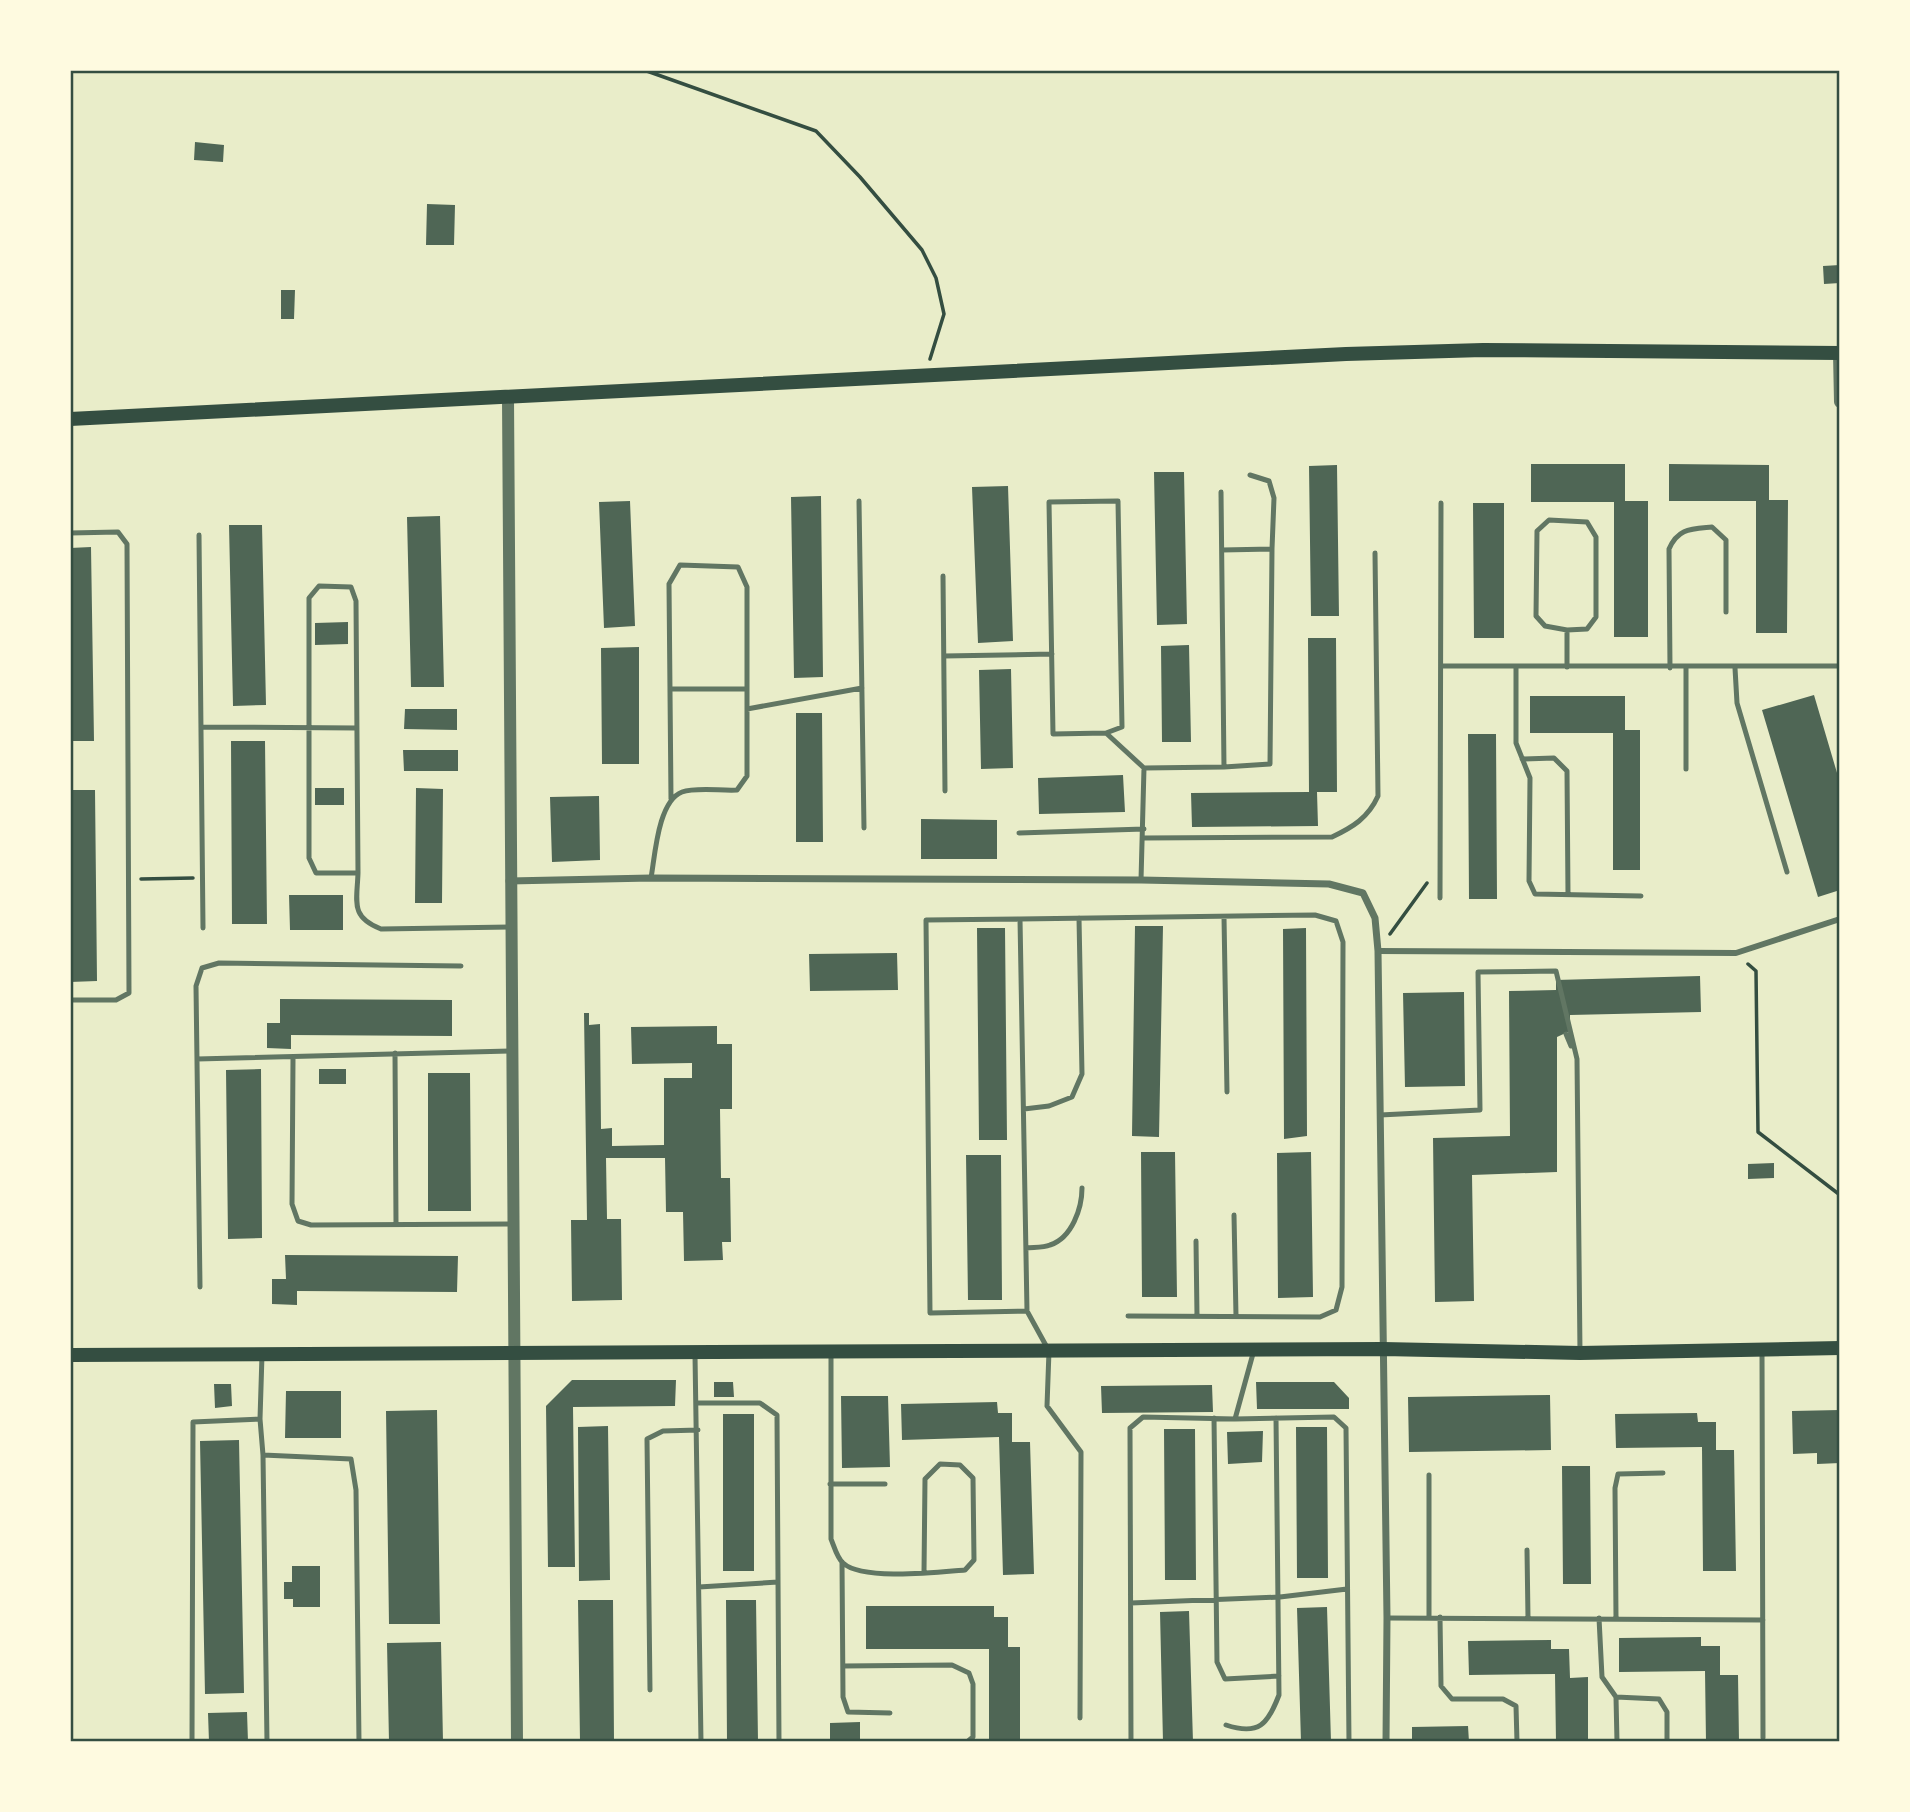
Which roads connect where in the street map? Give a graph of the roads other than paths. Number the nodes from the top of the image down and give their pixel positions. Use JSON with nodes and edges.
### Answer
{"nodes":[{"id":1,"x":1840,"y":353,"type":"edge"},
{"id":2,"x":508,"y":398,"type":"junction"},
{"id":3,"x":1840,"y":402,"type":"edge"},
{"id":4,"x":70,"y":419,"type":"edge"},
{"id":5,"x":1250,"y":475,"type":"dead end"},
{"id":6,"x":1221,"y":492,"type":"dead end"},
{"id":7,"x":859,"y":501,"type":"dead end"},
{"id":8,"x":1441,"y":503,"type":"dead end"},
{"id":9,"x":70,"y":533,"type":"edge"},
{"id":10,"x":199,"y":535,"type":"dead end"},
{"id":11,"x":1272,"y":549,"type":"junction"},
{"id":12,"x":1222,"y":550,"type":"junction"},
{"id":13,"x":1375,"y":553,"type":"dead end"},
{"id":14,"x":943,"y":576,"type":"dead end"},
{"id":15,"x":1726,"y":612,"type":"dead end"},
{"id":16,"x":1567,"y":630,"type":"junction"},
{"id":17,"x":1052,"y":654,"type":"junction"},
{"id":18,"x":944,"y":656,"type":"junction"},
{"id":19,"x":1443,"y":666,"type":"junction"},
{"id":20,"x":1516,"y":666,"type":"junction"},
{"id":21,"x":1840,"y":666,"type":"edge"},
{"id":22,"x":1567,"y":667,"type":"junction"},
{"id":23,"x":1670,"y":668,"type":"junction"},
{"id":24,"x":1686,"y":668,"type":"junction"},
{"id":25,"x":1735,"y":668,"type":"junction"},
{"id":26,"x":862,"y":688,"type":"junction"},
{"id":27,"x":670,"y":689,"type":"junction"},
{"id":28,"x":745,"y":689,"type":"junction"},
{"id":29,"x":747,"y":709,"type":"junction"},
{"id":30,"x":201,"y":727,"type":"junction"},
{"id":31,"x":308,"y":728,"type":"junction"},
{"id":32,"x":357,"y":728,"type":"junction"},
{"id":33,"x":1105,"y":733,"type":"junction"},
{"id":34,"x":1522,"y":759,"type":"junction"},
{"id":35,"x":1224,"y":767,"type":"junction"},
{"id":36,"x":1144,"y":768,"type":"junction"},
{"id":37,"x":1686,"y":769,"type":"dead end"},
{"id":38,"x":945,"y":791,"type":"dead end"},
{"id":39,"x":671,"y":799,"type":"junction"},
{"id":40,"x":863,"y":828,"type":"dead end"},
{"id":41,"x":1144,"y":829,"type":"junction"},
{"id":42,"x":1019,"y":833,"type":"dead end"},
{"id":43,"x":1144,"y":838,"type":"junction"},
{"id":44,"x":1787,"y":872,"type":"dead end"},
{"id":45,"x":358,"y":873,"type":"junction"},
{"id":46,"x":651,"y":878,"type":"junction"},
{"id":47,"x":1141,"y":880,"type":"junction"},
{"id":48,"x":508,"y":881,"type":"junction"},
{"id":49,"x":1569,"y":895,"type":"junction"},
{"id":50,"x":1641,"y":897,"type":"dead end"},
{"id":51,"x":1440,"y":898,"type":"dead end"},
{"id":52,"x":1224,"y":917,"type":"junction"},
{"id":53,"x":1079,"y":918,"type":"junction"},
{"id":54,"x":1020,"y":919,"type":"junction"},
{"id":55,"x":1840,"y":919,"type":"edge"},
{"id":56,"x":510,"y":927,"type":"junction"},
{"id":57,"x":203,"y":928,"type":"dead end"},
{"id":58,"x":1378,"y":951,"type":"junction"},
{"id":59,"x":461,"y":966,"type":"dead end"},
{"id":60,"x":70,"y":1000,"type":"edge"},
{"id":61,"x":1566,"y":1034,"type":"dead end"},
{"id":62,"x":511,"y":1052,"type":"junction"},
{"id":63,"x":395,"y":1053,"type":"junction"},
{"id":64,"x":197,"y":1059,"type":"junction"},
{"id":65,"x":293,"y":1059,"type":"junction"},
{"id":66,"x":1577,"y":1059,"type":"junction"},
{"id":67,"x":1227,"y":1092,"type":"dead end"},
{"id":68,"x":1024,"y":1109,"type":"junction"},
{"id":69,"x":1380,"y":1115,"type":"junction"},
{"id":70,"x":1082,"y":1188,"type":"dead end"},
{"id":71,"x":1234,"y":1215,"type":"dead end"},
{"id":72,"x":396,"y":1224,"type":"junction"},
{"id":73,"x":511,"y":1224,"type":"junction"},
{"id":74,"x":1196,"y":1241,"type":"dead end"},
{"id":75,"x":1026,"y":1248,"type":"junction"},
{"id":76,"x":200,"y":1287,"type":"dead end"},
{"id":77,"x":1027,"y":1311,"type":"junction"},
{"id":78,"x":1128,"y":1316,"type":"dead end"},
{"id":79,"x":1198,"y":1316,"type":"junction"},
{"id":80,"x":1236,"y":1317,"type":"junction"},
{"id":81,"x":1840,"y":1348,"type":"edge"},
{"id":82,"x":1383,"y":1349,"type":"junction"},
{"id":83,"x":1762,"y":1349,"type":"junction"},
{"id":84,"x":1254,"y":1350,"type":"junction"},
{"id":85,"x":513,"y":1351,"type":"junction"},
{"id":86,"x":1049,"y":1351,"type":"junction"},
{"id":87,"x":262,"y":1352,"type":"junction"},
{"id":88,"x":695,"y":1352,"type":"junction"},
{"id":89,"x":831,"y":1352,"type":"junction"},
{"id":90,"x":1580,"y":1353,"type":"junction"},
{"id":91,"x":70,"y":1355,"type":"edge"},
{"id":92,"x":698,"y":1403,"type":"junction"},
{"id":93,"x":1214,"y":1418,"type":"junction"},
{"id":94,"x":1276,"y":1418,"type":"junction"},
{"id":95,"x":260,"y":1419,"type":"junction"},
{"id":96,"x":1235,"y":1419,"type":"junction"},
{"id":97,"x":698,"y":1430,"type":"junction"},
{"id":98,"x":263,"y":1455,"type":"junction"},
{"id":99,"x":1663,"y":1473,"type":"dead end"},
{"id":100,"x":1429,"y":1475,"type":"dead end"},
{"id":101,"x":830,"y":1484,"type":"junction"},
{"id":102,"x":886,"y":1484,"type":"dead end"},
{"id":103,"x":1527,"y":1550,"type":"dead end"},
{"id":104,"x":842,"y":1562,"type":"junction"},
{"id":105,"x":925,"y":1573,"type":"junction"},
{"id":106,"x":778,"y":1582,"type":"junction"},
{"id":107,"x":699,"y":1587,"type":"junction"},
{"id":108,"x":1347,"y":1589,"type":"junction"},
{"id":109,"x":1280,"y":1597,"type":"junction"},
{"id":110,"x":1217,"y":1598,"type":"junction"},
{"id":111,"x":1130,"y":1604,"type":"junction"},
{"id":112,"x":1429,"y":1617,"type":"junction"},
{"id":113,"x":1440,"y":1617,"type":"junction"},
{"id":114,"x":1387,"y":1618,"type":"junction"},
{"id":115,"x":1528,"y":1618,"type":"junction"},
{"id":116,"x":1600,"y":1618,"type":"junction"},
{"id":117,"x":1616,"y":1618,"type":"junction"},
{"id":118,"x":1763,"y":1620,"type":"junction"},
{"id":119,"x":843,"y":1666,"type":"junction"},
{"id":120,"x":1279,"y":1676,"type":"junction"},
{"id":121,"x":1840,"y":1682,"type":"edge"},
{"id":122,"x":650,"y":1690,"type":"dead end"},
{"id":123,"x":1616,"y":1697,"type":"junction"},
{"id":124,"x":890,"y":1713,"type":"dead end"},
{"id":125,"x":1080,"y":1718,"type":"dead end"},
{"id":126,"x":1226,"y":1726,"type":"dead end"},
{"id":127,"x":1763,"y":1738,"type":"dead end"},
{"id":128,"x":1840,"y":1740,"type":"edge"},
{"id":129,"x":192,"y":1742,"type":"edge"},
{"id":130,"x":267,"y":1742,"type":"edge"},
{"id":131,"x":359,"y":1742,"type":"edge"},
{"id":132,"x":517,"y":1742,"type":"edge"},
{"id":133,"x":701,"y":1742,"type":"edge"},
{"id":134,"x":779,"y":1742,"type":"edge"},
{"id":135,"x":967,"y":1742,"type":"edge"},
{"id":136,"x":1131,"y":1742,"type":"edge"},
{"id":137,"x":1349,"y":1742,"type":"edge"},
{"id":138,"x":1386,"y":1742,"type":"edge"},
{"id":139,"x":1517,"y":1742,"type":"edge"},
{"id":140,"x":1617,"y":1742,"type":"edge"},
{"id":141,"x":1667,"y":1742,"type":"edge"}],
"edges":[{"from":1,"to":2,"type":"main road"},
{"from":1,"to":3,"type":"street"},
{"from":2,"to":4,"type":"main road"},
{"from":2,"to":48,"type":"street"},
{"from":5,"to":11,"type":"lane"},
{"from":6,"to":12,"type":"lane"},
{"from":7,"to":26,"type":"lane"},
{"from":8,"to":19,"type":"lane"},
{"from":9,"to":60,"type":"lane"},
{"from":10,"to":30,"type":"lane"},
{"from":11,"to":12,"type":"lane"},
{"from":11,"to":35,"type":"lane"},
{"from":12,"to":35,"type":"lane"},
{"from":13,"to":43,"type":"lane"},
{"from":14,"to":18,"type":"lane"},
{"from":15,"to":23,"type":"lane"},
{"from":16,"to":16,"type":"lane"},
{"from":16,"to":22,"type":"lane"},
{"from":17,"to":18,"type":"lane"},
{"from":17,"to":33,"type":"lane"},
{"from":17,"to":33,"type":"lane"},
{"from":18,"to":38,"type":"lane"},
{"from":19,"to":20,"type":"lane"},
{"from":19,"to":51,"type":"lane"},
{"from":20,"to":22,"type":"lane"},
{"from":20,"to":34,"type":"lane"},
{"from":21,"to":25,"type":"lane"},
{"from":22,"to":23,"type":"lane"},
{"from":23,"to":24,"type":"lane"},
{"from":24,"to":25,"type":"lane"},
{"from":24,"to":37,"type":"lane"},
{"from":25,"to":44,"type":"lane"},
{"from":26,"to":29,"type":"lane"},
{"from":26,"to":40,"type":"lane"},
{"from":27,"to":28,"type":"lane"},
{"from":27,"to":28,"type":"lane"},
{"from":27,"to":39,"type":"lane"},
{"from":28,"to":29,"type":"lane"},
{"from":29,"to":39,"type":"lane"},
{"from":30,"to":31,"type":"lane"},
{"from":30,"to":57,"type":"lane"},
{"from":31,"to":32,"type":"lane"},
{"from":31,"to":32,"type":"lane"},
{"from":31,"to":45,"type":"lane"},
{"from":32,"to":45,"type":"lane"},
{"from":33,"to":36,"type":"lane"},
{"from":34,"to":49,"type":"lane"},
{"from":34,"to":49,"type":"lane"},
{"from":35,"to":36,"type":"lane"},
{"from":36,"to":41,"type":"lane"},
{"from":39,"to":46,"type":"lane"},
{"from":41,"to":42,"type":"lane"},
{"from":41,"to":43,"type":"lane"},
{"from":43,"to":47,"type":"lane"},
{"from":45,"to":56,"type":"lane"},
{"from":46,"to":47,"type":"street"},
{"from":46,"to":48,"type":"street"},
{"from":47,"to":58,"type":"street"},
{"from":48,"to":56,"type":"street"},
{"from":49,"to":50,"type":"lane"},
{"from":52,"to":53,"type":"lane"},
{"from":52,"to":67,"type":"lane"},
{"from":52,"to":80,"type":"lane"},
{"from":53,"to":54,"type":"lane"},
{"from":53,"to":68,"type":"lane"},
{"from":54,"to":68,"type":"lane"},
{"from":54,"to":77,"type":"lane"},
{"from":55,"to":58,"type":"street"},
{"from":56,"to":62,"type":"street"},
{"from":58,"to":69,"type":"street"},
{"from":59,"to":64,"type":"lane"},
{"from":61,"to":66,"type":"lane"},
{"from":62,"to":63,"type":"lane"},
{"from":62,"to":73,"type":"street"},
{"from":63,"to":65,"type":"lane"},
{"from":63,"to":72,"type":"lane"},
{"from":64,"to":65,"type":"lane"},
{"from":64,"to":76,"type":"lane"},
{"from":65,"to":72,"type":"lane"},
{"from":66,"to":69,"type":"lane"},
{"from":66,"to":90,"type":"lane"},
{"from":68,"to":75,"type":"lane"},
{"from":69,"to":82,"type":"street"},
{"from":70,"to":75,"type":"lane"},
{"from":71,"to":80,"type":"lane"},
{"from":72,"to":73,"type":"lane"},
{"from":73,"to":85,"type":"street"},
{"from":74,"to":79,"type":"lane"},
{"from":75,"to":77,"type":"lane"},
{"from":77,"to":86,"type":"lane"},
{"from":78,"to":79,"type":"lane"},
{"from":79,"to":80,"type":"lane"},
{"from":81,"to":83,"type":"main road"},
{"from":82,"to":84,"type":"main road"},
{"from":82,"to":90,"type":"main road"},
{"from":82,"to":114,"type":"street"},
{"from":83,"to":90,"type":"main road"},
{"from":83,"to":118,"type":"lane"},
{"from":84,"to":86,"type":"main road"},
{"from":84,"to":96,"type":"lane"},
{"from":85,"to":87,"type":"main road"},
{"from":85,"to":88,"type":"main road"},
{"from":85,"to":132,"type":"street"},
{"from":86,"to":89,"type":"main road"},
{"from":86,"to":125,"type":"lane"},
{"from":87,"to":91,"type":"main road"},
{"from":87,"to":95,"type":"lane"},
{"from":88,"to":89,"type":"main road"},
{"from":88,"to":92,"type":"lane"},
{"from":89,"to":101,"type":"lane"},
{"from":92,"to":97,"type":"lane"},
{"from":92,"to":106,"type":"lane"},
{"from":93,"to":96,"type":"lane"},
{"from":93,"to":110,"type":"lane"},
{"from":93,"to":111,"type":"lane"},
{"from":94,"to":96,"type":"lane"},
{"from":94,"to":108,"type":"lane"},
{"from":94,"to":109,"type":"lane"},
{"from":95,"to":98,"type":"lane"},
{"from":95,"to":129,"type":"lane"},
{"from":97,"to":107,"type":"lane"},
{"from":97,"to":122,"type":"lane"},
{"from":98,"to":130,"type":"lane"},
{"from":98,"to":131,"type":"lane"},
{"from":99,"to":117,"type":"lane"},
{"from":100,"to":112,"type":"lane"},
{"from":101,"to":102,"type":"lane"},
{"from":101,"to":104,"type":"lane"},
{"from":103,"to":115,"type":"lane"},
{"from":104,"to":105,"type":"lane"},
{"from":104,"to":119,"type":"lane"},
{"from":105,"to":105,"type":"lane"},
{"from":106,"to":107,"type":"lane"},
{"from":106,"to":134,"type":"lane"},
{"from":107,"to":133,"type":"lane"},
{"from":108,"to":109,"type":"lane"},
{"from":108,"to":137,"type":"lane"},
{"from":109,"to":110,"type":"lane"},
{"from":109,"to":120,"type":"lane"},
{"from":110,"to":111,"type":"lane"},
{"from":110,"to":120,"type":"lane"},
{"from":111,"to":136,"type":"lane"},
{"from":112,"to":113,"type":"lane"},
{"from":112,"to":114,"type":"lane"},
{"from":113,"to":115,"type":"lane"},
{"from":113,"to":139,"type":"lane"},
{"from":114,"to":138,"type":"street"},
{"from":115,"to":116,"type":"lane"},
{"from":116,"to":117,"type":"lane"},
{"from":116,"to":123,"type":"lane"},
{"from":117,"to":118,"type":"lane"},
{"from":118,"to":127,"type":"lane"},
{"from":119,"to":124,"type":"lane"},
{"from":119,"to":135,"type":"lane"},
{"from":120,"to":126,"type":"lane"},
{"from":121,"to":128,"type":"lane"},
{"from":123,"to":140,"type":"lane"},
{"from":123,"to":141,"type":"lane"}]}
